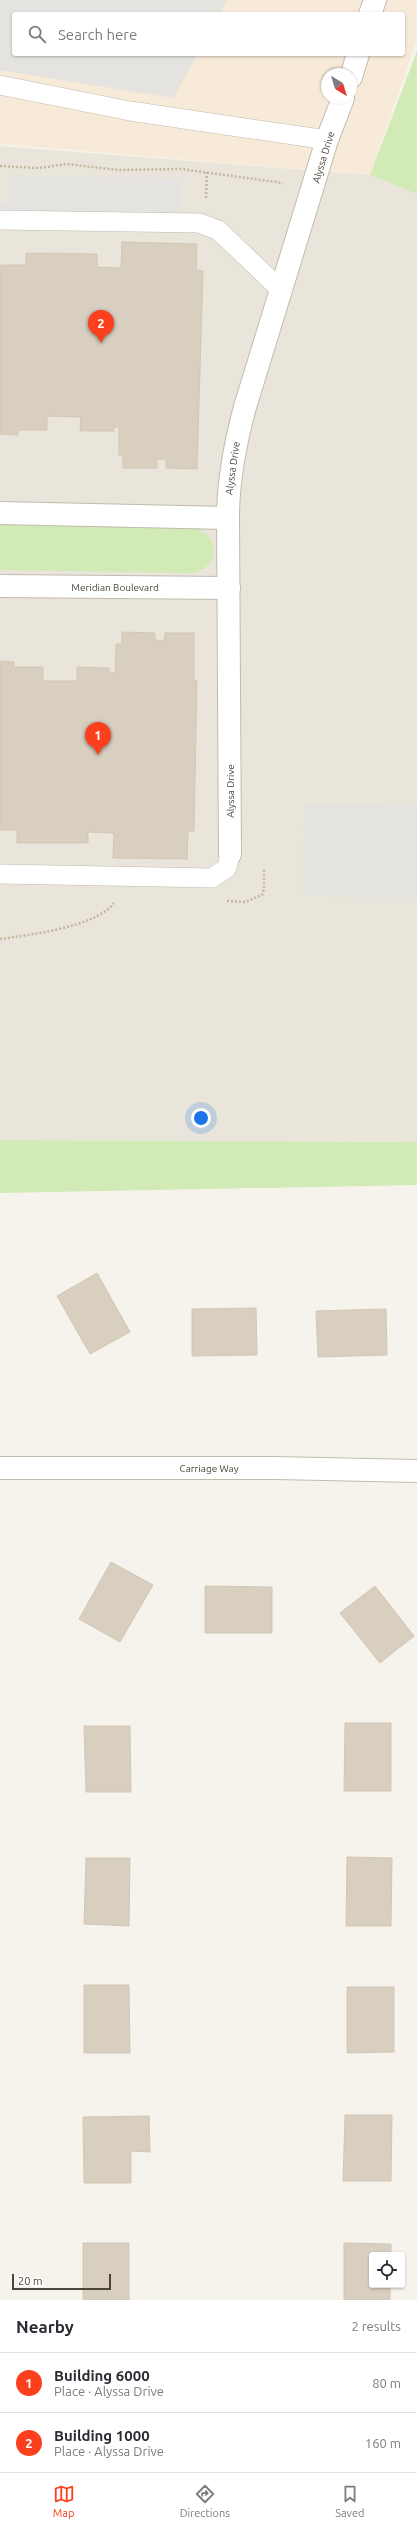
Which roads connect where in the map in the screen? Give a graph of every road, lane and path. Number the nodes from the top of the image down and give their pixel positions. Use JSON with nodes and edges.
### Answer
{"nodes":[{"id":1,"x":375,"y":0,"type":"edge"},
{"id":2,"x":371,"y":12,"type":"edge"},
{"id":3,"x":357,"y":56,"type":"edge"},
{"id":4,"x":354,"y":68,"type":"edge"},
{"id":5,"x":0,"y":85,"type":"edge"},
{"id":6,"x":341,"y":104,"type":"edge"},
{"id":7,"x":327,"y":140,"type":"junction"},
{"id":8,"x":0,"y":166,"type":"edge"},
{"id":9,"x":283,"y":183,"type":"dead end"},
{"id":10,"x":0,"y":220,"type":"edge"},
{"id":11,"x":282,"y":291,"type":"junction"},
{"id":12,"x":0,"y":513,"type":"edge"},
{"id":13,"x":228,"y":518,"type":"junction"},
{"id":14,"x":0,"y":586,"type":"edge"},
{"id":15,"x":229,"y":588,"type":"junction"},
{"id":16,"x":230,"y":854,"type":"joint"},
{"id":17,"x":264,"y":868,"type":"dead end"},
{"id":18,"x":0,"y":874,"type":"edge"},
{"id":19,"x":119,"y":898,"type":"dead end"},
{"id":20,"x":222,"y":901,"type":"dead end"},
{"id":21,"x":0,"y":939,"type":"edge"},
{"id":22,"x":0,"y":1468,"type":"edge"},
{"id":23,"x":417,"y":1471,"type":"edge"}],
"edges":[{"from":1,"to":2,"type":"street"},
{"from":3,"to":4,"type":"street"},
{"from":5,"to":7,"type":"lane"},
{"from":6,"to":7,"type":"street","name":"Alyssa Drive"},
{"from":7,"to":11,"type":"street","name":"Alyssa Drive"},
{"from":8,"to":9,"type":"path"},
{"from":10,"to":11,"type":"lane"},
{"from":11,"to":13,"type":"street","name":"Alyssa Drive"},
{"from":12,"to":13,"type":"street"},
{"from":13,"to":15,"type":"street","name":"Alyssa Drive"},
{"from":14,"to":15,"type":"street","name":"Meridian Boulevard"},
{"from":15,"to":16,"type":"street","name":"Alyssa Drive"},
{"from":16,"to":18,"type":"lane"},
{"from":17,"to":20,"type":"path"},
{"from":19,"to":21,"type":"path"},
{"from":22,"to":23,"type":"street","name":"Carriage Way"}]}
